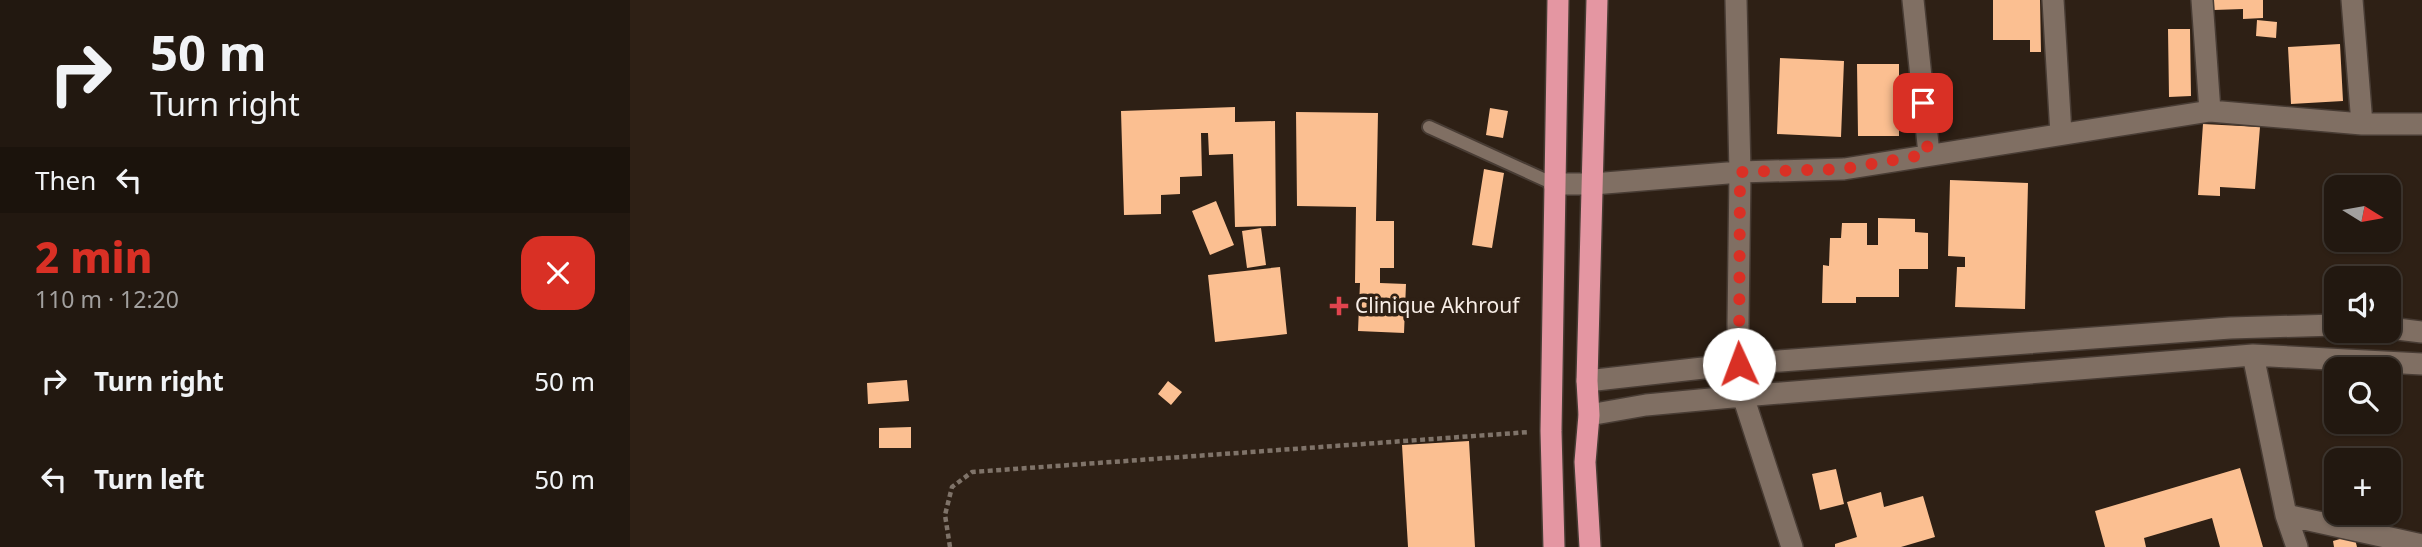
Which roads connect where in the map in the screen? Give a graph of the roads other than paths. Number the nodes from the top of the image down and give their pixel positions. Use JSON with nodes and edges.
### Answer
{"nodes":[{"id":1,"x":1558,"y":0,"type":"edge"},
{"id":2,"x":1597,"y":0,"type":"edge"},
{"id":3,"x":1736,"y":0,"type":"edge"},
{"id":4,"x":1913,"y":0,"type":"edge"},
{"id":5,"x":2053,"y":0,"type":"edge"},
{"id":6,"x":2202,"y":0,"type":"edge"},
{"id":7,"x":2352,"y":0,"type":"edge"},
{"id":8,"x":2210,"y":111,"type":"junction"},
{"id":9,"x":2362,"y":124,"type":"junction"},
{"id":10,"x":2422,"y":124,"type":"edge"},
{"id":11,"x":1429,"y":127,"type":"dead end"},
{"id":12,"x":2061,"y":134,"type":"junction"},
{"id":13,"x":1928,"y":154,"type":"junction"},
{"id":14,"x":1740,"y":172,"type":"junction"},
{"id":15,"x":1554,"y":184,"type":"junction"},
{"id":16,"x":1593,"y":184,"type":"junction"},
{"id":17,"x":2324,"y":325,"type":"edge"},
{"id":18,"x":2401,"y":329,"type":"edge"},
{"id":19,"x":2422,"y":332,"type":"edge"},
{"id":20,"x":2253,"y":355,"type":"junction"},
{"id":21,"x":1739,"y":364,"type":"junction"},
{"id":22,"x":2422,"y":364,"type":"edge"},
{"id":23,"x":1587,"y":381,"type":"junction"},
{"id":24,"x":1743,"y":396,"type":"junction"},
{"id":25,"x":1590,"y":415,"type":"junction"},
{"id":26,"x":2286,"y":515,"type":"junction"},
{"id":27,"x":2422,"y":545,"type":"edge"},
{"id":28,"x":1554,"y":547,"type":"edge"},
{"id":29,"x":1591,"y":547,"type":"edge"},
{"id":30,"x":1792,"y":547,"type":"edge"},
{"id":31,"x":2297,"y":547,"type":"edge"}],
"edges":[{"from":1,"to":15,"type":"highway"},
{"from":2,"to":16,"type":"highway"},
{"from":3,"to":14,"type":"street"},
{"from":4,"to":13,"type":"street"},
{"from":5,"to":12,"type":"street"},
{"from":6,"to":8,"type":"street"},
{"from":7,"to":9,"type":"street"},
{"from":8,"to":9,"type":"street"},
{"from":8,"to":12,"type":"street"},
{"from":9,"to":10,"type":"street"},
{"from":11,"to":15,"type":"lane"},
{"from":12,"to":13,"type":"street"},
{"from":13,"to":14,"type":"street"},
{"from":14,"to":16,"type":"street"},
{"from":14,"to":21,"type":"street"},
{"from":15,"to":16,"type":"street"},
{"from":15,"to":28,"type":"highway"},
{"from":16,"to":23,"type":"highway"},
{"from":17,"to":21,"type":"street"},
{"from":18,"to":19,"type":"street"},
{"from":20,"to":22,"type":"street"},
{"from":20,"to":24,"type":"street"},
{"from":20,"to":26,"type":"street"},
{"from":21,"to":23,"type":"street"},
{"from":21,"to":24,"type":"street"},
{"from":23,"to":25,"type":"highway"},
{"from":24,"to":25,"type":"street"},
{"from":24,"to":30,"type":"street"},
{"from":25,"to":29,"type":"highway"},
{"from":26,"to":27,"type":"street"},
{"from":26,"to":31,"type":"street"}]}
